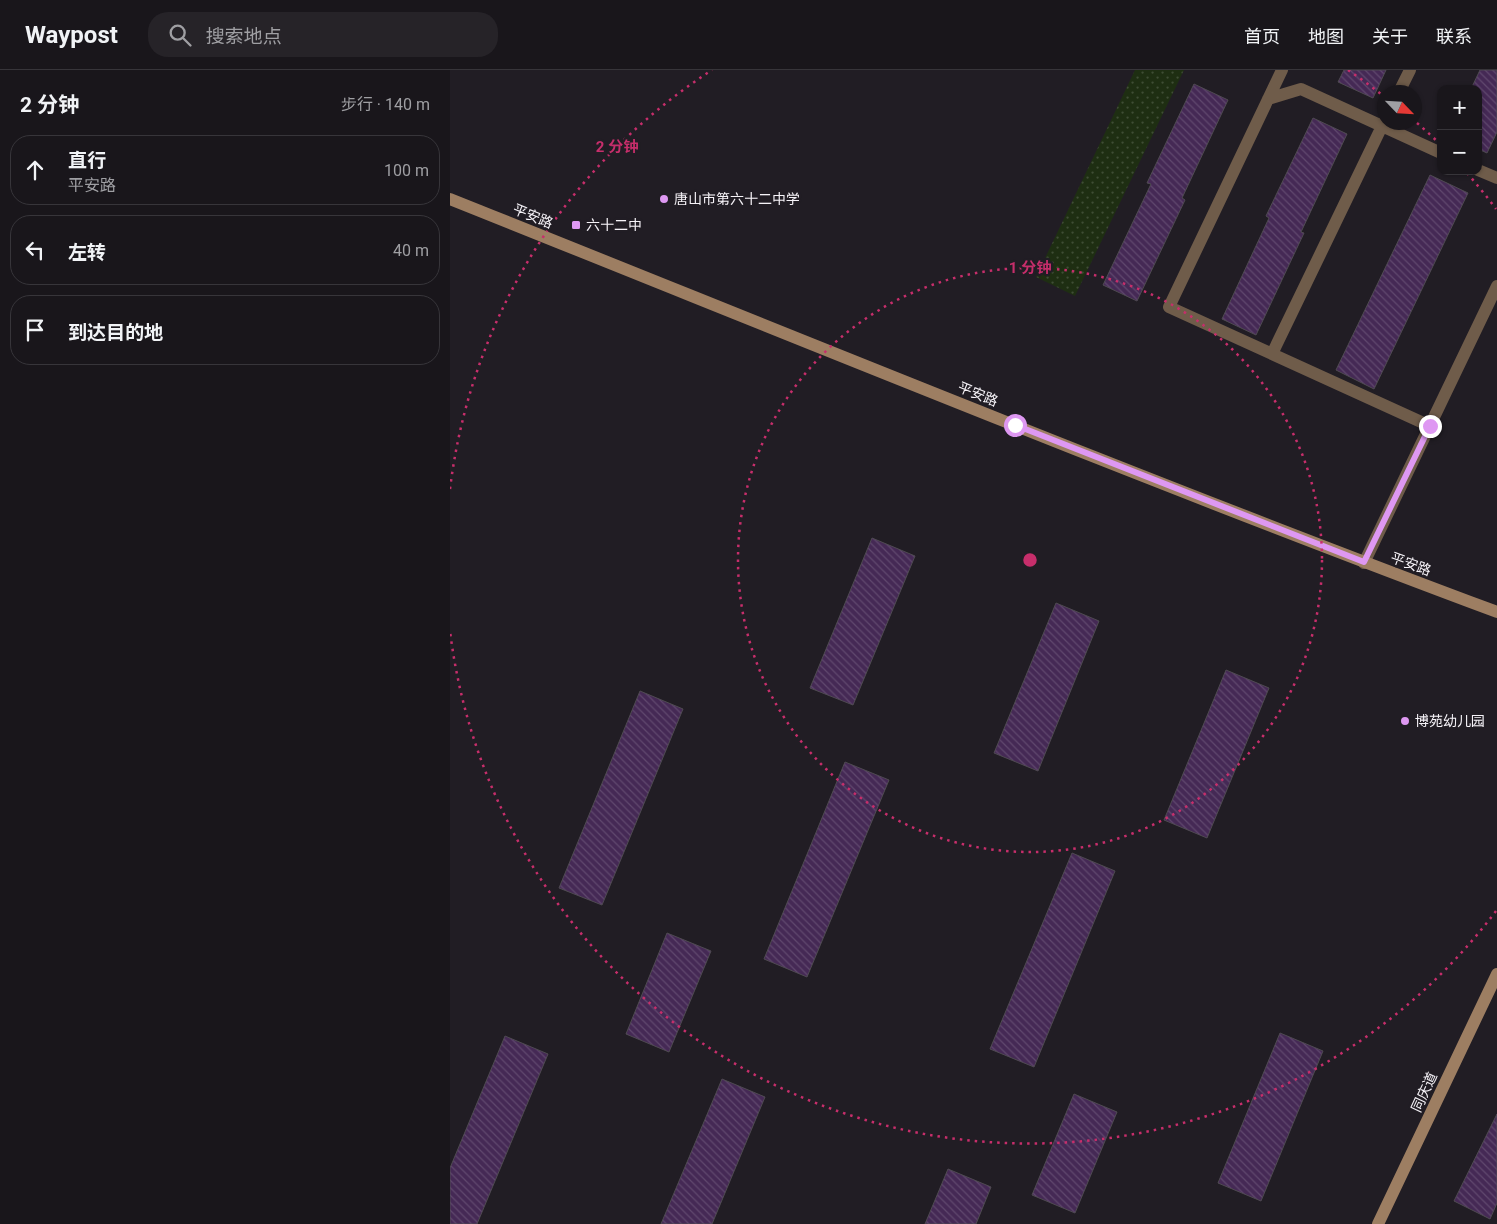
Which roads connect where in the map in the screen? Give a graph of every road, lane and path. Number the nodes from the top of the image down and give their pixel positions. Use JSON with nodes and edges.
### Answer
{"nodes":[{"id":1,"x":1282,"y":70,"type":"edge"},
{"id":2,"x":1410,"y":70,"type":"edge"},
{"id":3,"x":1402,"y":85,"type":"edge"},
{"id":4,"x":1268,"y":99,"type":"junction"},
{"id":5,"x":1377,"y":121,"type":"edge"},
{"id":6,"x":1381,"y":130,"type":"edge"},
{"id":7,"x":1396,"y":130,"type":"edge"},
{"id":8,"x":1437,"y":150,"type":"edge"},
{"id":9,"x":1482,"y":172,"type":"edge"},
{"id":10,"x":1497,"y":178,"type":"edge"},
{"id":11,"x":450,"y":199,"type":"edge"},
{"id":12,"x":1497,"y":286,"type":"edge"},
{"id":13,"x":1272,"y":354,"type":"junction"},
{"id":14,"x":1430,"y":426,"type":"junction"},
{"id":15,"x":1364,"y":562,"type":"junction"},
{"id":16,"x":1497,"y":612,"type":"edge"},
{"id":17,"x":1497,"y":974,"type":"edge"},
{"id":18,"x":1378,"y":1224,"type":"edge"}],
"edges":[{"from":1,"to":4,"type":"street"},
{"from":2,"to":3,"type":"street"},
{"from":4,"to":5,"type":"street"},
{"from":4,"to":13,"type":"street"},
{"from":6,"to":13,"type":"street"},
{"from":7,"to":8,"type":"street"},
{"from":9,"to":10,"type":"street"},
{"from":11,"to":15,"type":"street","name":"平安路"},
{"from":12,"to":14,"type":"street"},
{"from":13,"to":14,"type":"street"},
{"from":14,"to":15,"type":"street"},
{"from":15,"to":16,"type":"street","name":"平安路"},
{"from":17,"to":18,"type":"street","name":"同庆道"}]}
